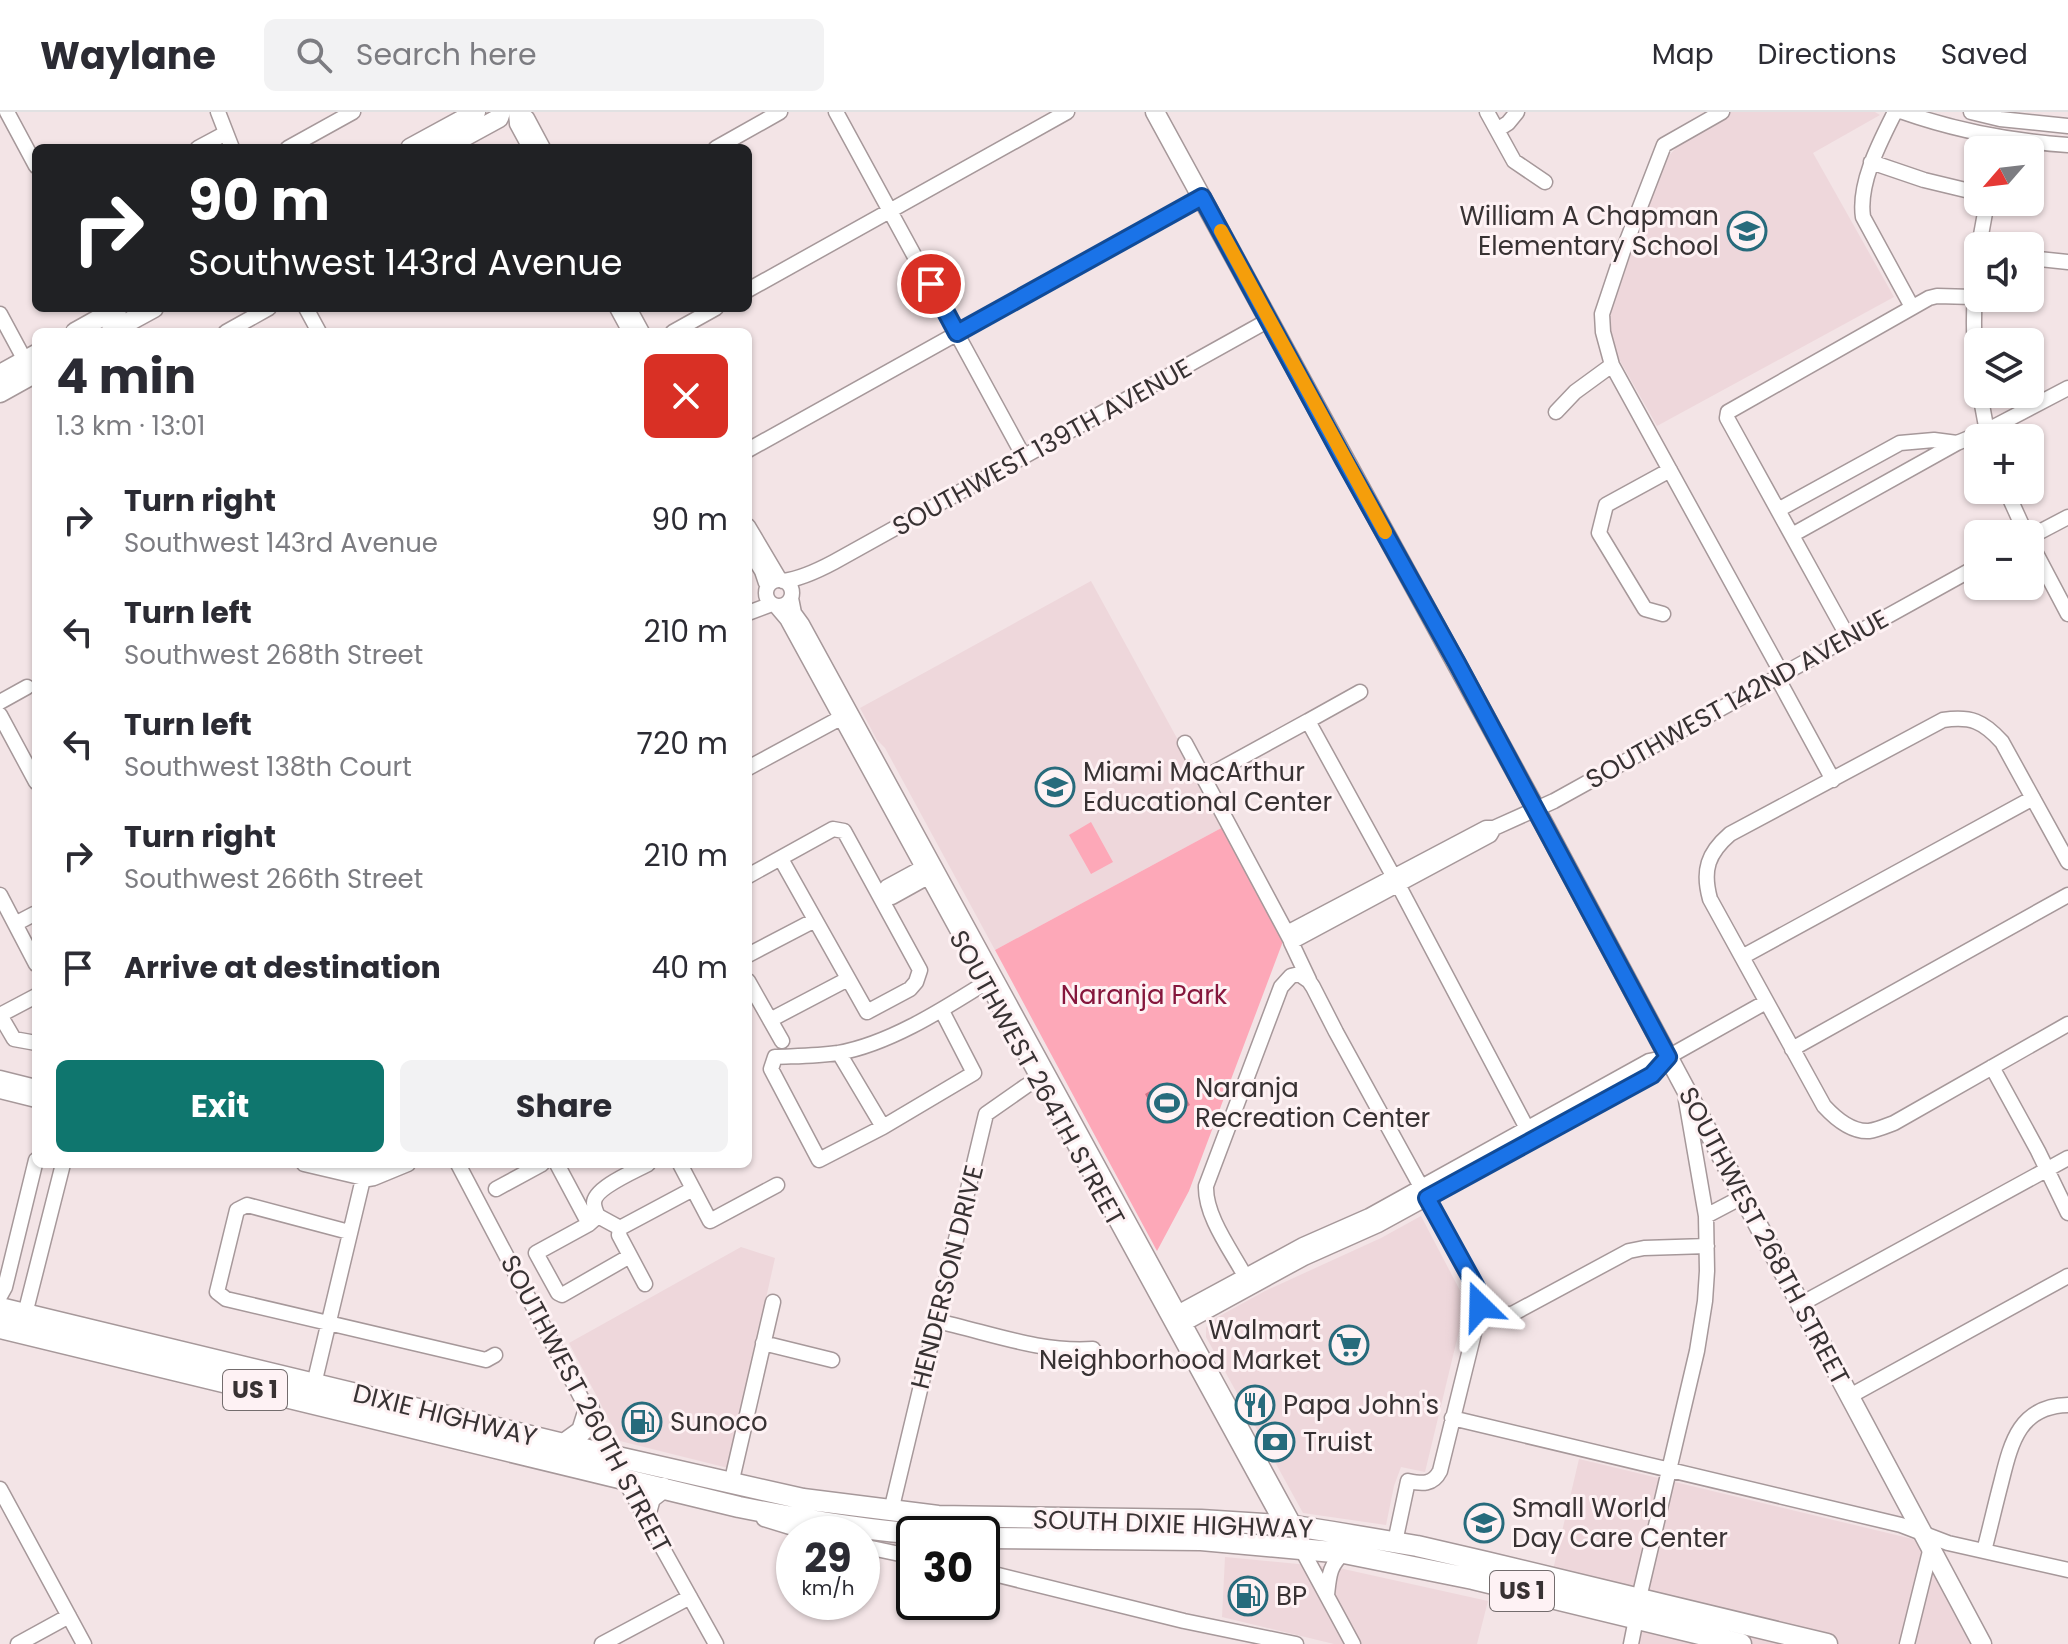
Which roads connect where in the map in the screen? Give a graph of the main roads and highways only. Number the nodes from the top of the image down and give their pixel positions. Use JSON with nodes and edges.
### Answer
{"nodes":[{"id":1,"x":476,"y":112,"type":"edge"},
{"id":2,"x":511,"y":112,"type":"edge"},
{"id":3,"x":1155,"y":112,"type":"edge"},
{"id":4,"x":417,"y":144,"type":"edge"},
{"id":5,"x":451,"y":144,"type":"edge"},
{"id":6,"x":141,"y":312,"type":"edge"},
{"id":7,"x":118,"y":319,"type":"edge"},
{"id":8,"x":88,"y":328,"type":"edge"},
{"id":9,"x":32,"y":368,"type":"edge"},
{"id":10,"x":32,"y":369,"type":"edge"},
{"id":11,"x":0,"y":374,"type":"edge"},
{"id":12,"x":0,"y":393,"type":"edge"},
{"id":13,"x":0,"y":1308,"type":"edge"},
{"id":14,"x":0,"y":1328,"type":"edge"},
{"id":15,"x":589,"y":1409,"type":"road end"},
{"id":16,"x":564,"y":1444,"type":"junction"},
{"id":17,"x":663,"y":1488,"type":"junction"},
{"id":18,"x":739,"y":1507,"type":"joint"},
{"id":19,"x":645,"y":1516,"type":"road end"},
{"id":20,"x":891,"y":1522,"type":"junction"},
{"id":21,"x":896,"y":1524,"type":"edge"},
{"id":22,"x":1000,"y":1538,"type":"edge"},
{"id":23,"x":1518,"y":1590,"type":"junction"},
{"id":24,"x":1639,"y":1598,"type":"junction"},
{"id":25,"x":1743,"y":1634,"type":"edge"},
{"id":26,"x":1827,"y":1644,"type":"edge"},
{"id":27,"x":1982,"y":1644,"type":"edge"}],
"edges":[{"from":1,"to":4,"type":"main road"},
{"from":2,"to":5,"type":"main road"},
{"from":3,"to":27,"type":"main road","name":"SOUTHWEST 268TH STREET"},
{"from":6,"to":7,"type":"main road"},
{"from":7,"to":8,"type":"main road"},
{"from":9,"to":11,"type":"main road"},
{"from":10,"to":12,"type":"main road"},
{"from":13,"to":16,"type":"highway","name":"DIXIE HIGHWAY","number":"US 1"},
{"from":14,"to":17,"type":"highway","name":"DIXIE HIGHWAY","number":"US 1"},
{"from":15,"to":16,"type":"highway"},
{"from":16,"to":20,"type":"highway","name":"DIXIE HIGHWAY","number":"US 1"},
{"from":17,"to":18,"type":"highway","name":"DIXIE HIGHWAY","number":"US 1"},
{"from":17,"to":19,"type":"highway"},
{"from":18,"to":20,"type":"highway","name":"SOUTH DIXIE HIGHWAY","number":"US 1"},
{"from":20,"to":21,"type":"highway","name":"SOUTH DIXIE HIGHWAY","number":"US 1"},
{"from":20,"to":24,"type":"highway","name":"SOUTH DIXIE HIGHWAY","number":"US 1"},
{"from":22,"to":23,"type":"highway","name":"SOUTH DIXIE HIGHWAY","number":"US 1"},
{"from":23,"to":24,"type":"highway"},
{"from":23,"to":25,"type":"highway","name":"SOUTH DIXIE HIGHWAY","number":"US 1"},
{"from":24,"to":25,"type":"highway","name":"SOUTH DIXIE HIGHWAY","number":"US 1"},
{"from":25,"to":26,"type":"highway","name":"SOUTH DIXIE HIGHWAY","number":"US 1"}]}
